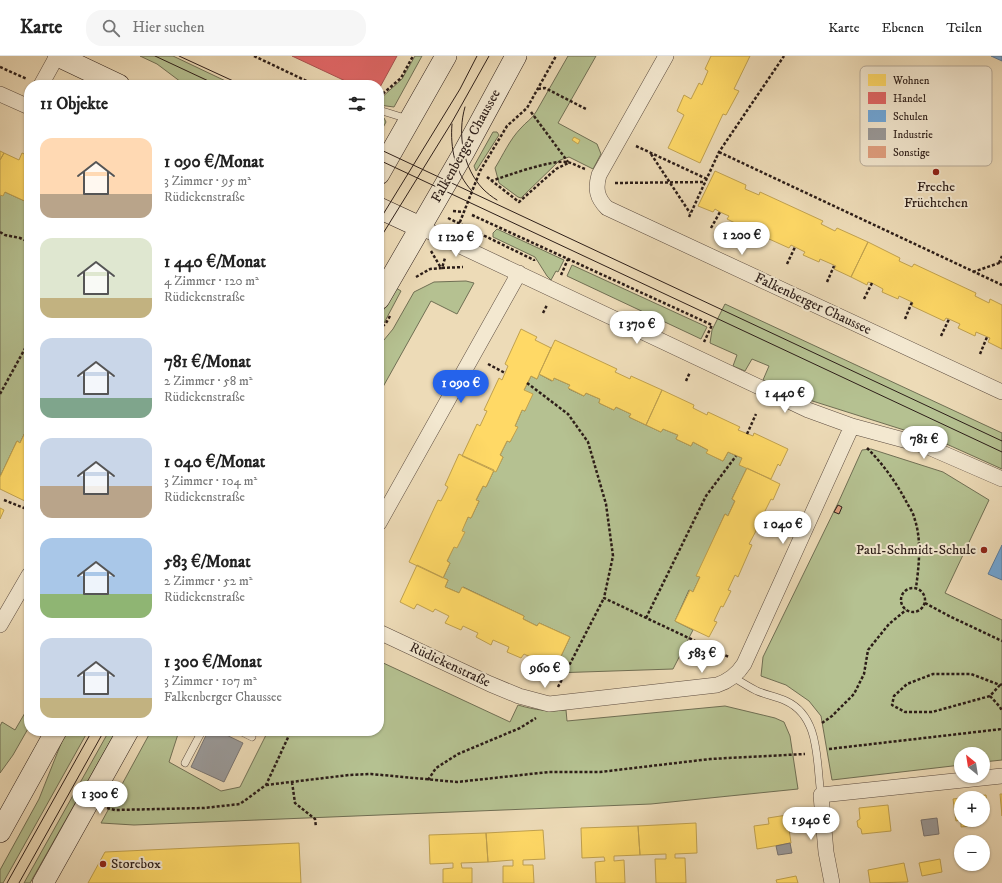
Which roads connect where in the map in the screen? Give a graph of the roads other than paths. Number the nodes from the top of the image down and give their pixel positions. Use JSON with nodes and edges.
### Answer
{"nodes":[{"id":1,"x":57,"y":56,"type":"edge"},
{"id":2,"x":446,"y":56,"type":"edge"},
{"id":3,"x":516,"y":56,"type":"edge"},
{"id":4,"x":666,"y":56,"type":"edge"},
{"id":5,"x":40,"y":80,"type":"edge"},
{"id":6,"x":108,"y":80,"type":"edge"},
{"id":7,"x":0,"y":94,"type":"edge"},
{"id":8,"x":24,"y":105,"type":"edge"},
{"id":9,"x":384,"y":111,"type":"edge"},
{"id":10,"x":410,"y":119,"type":"junction"},
{"id":11,"x":384,"y":165,"type":"edge"},
{"id":12,"x":384,"y":210,"type":"edge"},
{"id":13,"x":420,"y":227,"type":"junction"},
{"id":14,"x":519,"y":273,"type":"junction"},
{"id":15,"x":386,"y":305,"type":"edge"},
{"id":16,"x":1002,"y":392,"type":"edge"},
{"id":17,"x":852,"y":426,"type":"junction"},
{"id":18,"x":1002,"y":479,"type":"edge"},
{"id":19,"x":384,"y":514,"type":"edge"},
{"id":20,"x":24,"y":584,"type":"edge"},
{"id":21,"x":0,"y":625,"type":"edge"},
{"id":22,"x":384,"y":634,"type":"edge"},
{"id":23,"x":733,"y":677,"type":"junction"},
{"id":24,"x":53,"y":736,"type":"edge"},
{"id":25,"x":125,"y":736,"type":"edge"},
{"id":26,"x":199,"y":736,"type":"edge"},
{"id":27,"x":184,"y":762,"type":"dead end"},
{"id":28,"x":1002,"y":776,"type":"edge"},
{"id":29,"x":820,"y":790,"type":"junction"},
{"id":30,"x":0,"y":832,"type":"edge"},
{"id":31,"x":42,"y":883,"type":"edge"},
{"id":32,"x":832,"y":883,"type":"edge"}],
"edges":[{"from":1,"to":5,"type":"street"},
{"from":1,"to":6,"type":"main road"},
{"from":2,"to":10,"type":"main road"},
{"from":3,"to":13,"type":"main road","name":"Falkenberger Chaussee"},
{"from":4,"to":16,"type":"street","name":"Falkenberger Chaussee"},
{"from":7,"to":8,"type":"street"},
{"from":9,"to":10,"type":"lane"},
{"from":10,"to":11,"type":"main road"},
{"from":12,"to":13,"type":"main road"},
{"from":13,"to":14,"type":"street"},
{"from":13,"to":15,"type":"main road","name":"Falkenberger Chaussee"},
{"from":14,"to":17,"type":"street"},
{"from":14,"to":19,"type":"street"},
{"from":17,"to":18,"type":"street"},
{"from":17,"to":23,"type":"street","name":"Rüdickenstraße"},
{"from":20,"to":21,"type":"street"},
{"from":22,"to":23,"type":"street","name":"Rüdickenstraße"},
{"from":23,"to":29,"type":"lane"},
{"from":24,"to":30,"type":"main road"},
{"from":25,"to":31,"type":"main road"},
{"from":26,"to":27,"type":"lane"},
{"from":28,"to":29,"type":"street"},
{"from":29,"to":32,"type":"street"}]}
